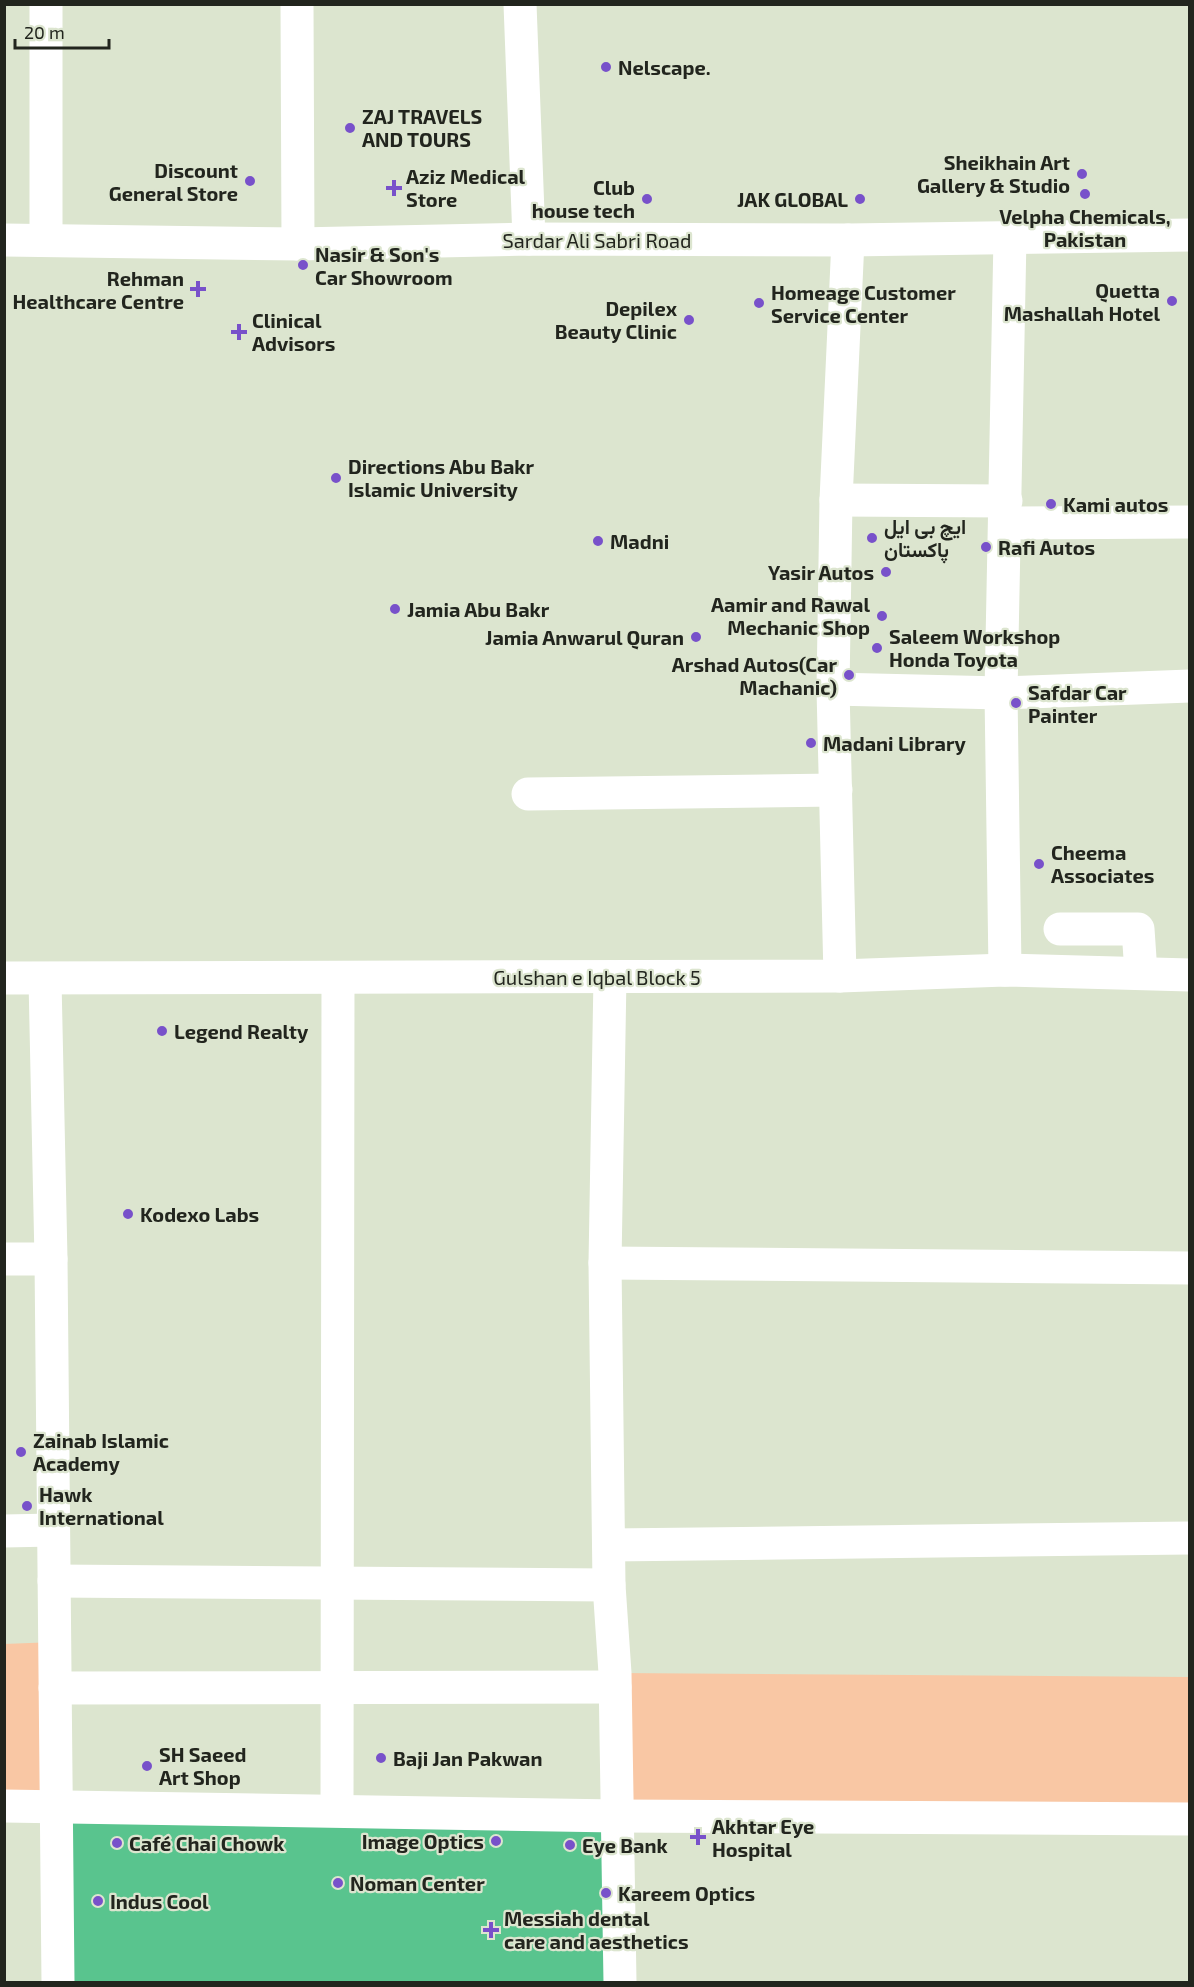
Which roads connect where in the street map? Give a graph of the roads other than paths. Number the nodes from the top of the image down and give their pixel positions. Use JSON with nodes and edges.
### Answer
{"nodes":[{"id":1,"x":46,"y":4,"type":"edge"},
{"id":2,"x":297,"y":4,"type":"edge"},
{"id":3,"x":520,"y":4,"type":"edge"},
{"id":4,"x":1190,"y":235,"type":"edge"},
{"id":5,"x":1011,"y":237,"type":"junction"},
{"id":6,"x":529,"y":239,"type":"junction"},
{"id":7,"x":4,"y":240,"type":"edge"},
{"id":8,"x":46,"y":240,"type":"junction"},
{"id":9,"x":848,"y":240,"type":"junction"},
{"id":10,"x":298,"y":244,"type":"junction"},
{"id":11,"x":836,"y":500,"type":"junction"},
{"id":12,"x":1006,"y":512,"type":"junction"},
{"id":13,"x":1190,"y":522,"type":"edge"},
{"id":14,"x":1190,"y":686,"type":"edge"},
{"id":15,"x":833,"y":689,"type":"junction"},
{"id":16,"x":1001,"y":693,"type":"junction"},
{"id":17,"x":836,"y":790,"type":"junction"},
{"id":18,"x":528,"y":794,"type":"dead end"},
{"id":19,"x":1060,"y":929,"type":"dead end"},
{"id":20,"x":1005,"y":970,"type":"junction"},
{"id":21,"x":1141,"y":973,"type":"junction"},
{"id":22,"x":1190,"y":975,"type":"edge"},
{"id":23,"x":840,"y":976,"type":"junction"},
{"id":24,"x":609,"y":977,"type":"junction"},
{"id":25,"x":4,"y":978,"type":"edge"},
{"id":26,"x":338,"y":978,"type":"junction"},
{"id":27,"x":45,"y":980,"type":"junction"},
{"id":28,"x":4,"y":1258,"type":"edge"},
{"id":29,"x":51,"y":1259,"type":"junction"},
{"id":30,"x":605,"y":1263,"type":"junction"},
{"id":31,"x":1190,"y":1268,"type":"edge"},
{"id":32,"x":53,"y":1530,"type":"junction"},
{"id":33,"x":4,"y":1531,"type":"edge"},
{"id":34,"x":1190,"y":1538,"type":"edge"},
{"id":35,"x":610,"y":1545,"type":"junction"},
{"id":36,"x":54,"y":1581,"type":"junction"},
{"id":37,"x":337,"y":1583,"type":"junction"},
{"id":38,"x":609,"y":1585,"type":"junction"},
{"id":39,"x":337,"y":1687,"type":"junction"},
{"id":40,"x":615,"y":1687,"type":"junction"},
{"id":41,"x":55,"y":1688,"type":"junction"},
{"id":42,"x":4,"y":1806,"type":"edge"},
{"id":43,"x":58,"y":1807,"type":"junction"},
{"id":44,"x":337,"y":1809,"type":"junction"},
{"id":45,"x":617,"y":1816,"type":"junction"},
{"id":46,"x":1190,"y":1819,"type":"edge"},
{"id":47,"x":58,"y":1983,"type":"edge"},
{"id":48,"x":620,"y":1983,"type":"edge"}],
"edges":[{"from":1,"to":8,"type":"street"},
{"from":2,"to":10,"type":"street"},
{"from":3,"to":6,"type":"street"},
{"from":4,"to":5,"type":"street","name":"Sardar Ali Sabri Road"},
{"from":5,"to":9,"type":"street","name":"Sardar Ali Sabri Road"},
{"from":5,"to":12,"type":"street"},
{"from":6,"to":9,"type":"street","name":"Sardar Ali Sabri Road"},
{"from":6,"to":10,"type":"street","name":"Sardar Ali Sabri Road"},
{"from":7,"to":8,"type":"street","name":"Sardar Ali Sabri Road"},
{"from":8,"to":10,"type":"street","name":"Sardar Ali Sabri Road"},
{"from":9,"to":11,"type":"street"},
{"from":11,"to":12,"type":"street"},
{"from":11,"to":15,"type":"street"},
{"from":12,"to":13,"type":"street"},
{"from":12,"to":16,"type":"street"},
{"from":14,"to":16,"type":"street"},
{"from":15,"to":16,"type":"street"},
{"from":15,"to":17,"type":"street"},
{"from":16,"to":20,"type":"street"},
{"from":17,"to":18,"type":"street"},
{"from":17,"to":23,"type":"street"},
{"from":19,"to":21,"type":"street"},
{"from":20,"to":21,"type":"street","name":"Gulshan e Iqbal Block 5"},
{"from":20,"to":23,"type":"street","name":"Gulshan e Iqbal Block 5"},
{"from":21,"to":22,"type":"street","name":"Gulshan e Iqbal Block 5"},
{"from":23,"to":24,"type":"street","name":"Gulshan e Iqbal Block 5"},
{"from":24,"to":26,"type":"street","name":"Gulshan e Iqbal Block 5"},
{"from":24,"to":30,"type":"street"},
{"from":25,"to":27,"type":"street","name":"Gulshan e Iqbal Block 5"},
{"from":26,"to":27,"type":"street","name":"Gulshan e Iqbal Block 5"},
{"from":26,"to":37,"type":"street"},
{"from":27,"to":29,"type":"street"},
{"from":28,"to":29,"type":"street"},
{"from":29,"to":32,"type":"street"},
{"from":30,"to":31,"type":"street"},
{"from":30,"to":35,"type":"street"},
{"from":32,"to":33,"type":"street"},
{"from":32,"to":36,"type":"street"},
{"from":34,"to":35,"type":"street"},
{"from":35,"to":38,"type":"street"},
{"from":36,"to":37,"type":"street"},
{"from":36,"to":41,"type":"street"},
{"from":37,"to":38,"type":"street"},
{"from":37,"to":39,"type":"street"},
{"from":38,"to":40,"type":"street"},
{"from":39,"to":40,"type":"street"},
{"from":39,"to":41,"type":"street"},
{"from":39,"to":44,"type":"street"},
{"from":40,"to":45,"type":"street"},
{"from":41,"to":43,"type":"street"},
{"from":42,"to":43,"type":"street"},
{"from":43,"to":44,"type":"street"},
{"from":43,"to":47,"type":"street"},
{"from":44,"to":45,"type":"street"},
{"from":45,"to":46,"type":"street"},
{"from":45,"to":48,"type":"street"}]}
